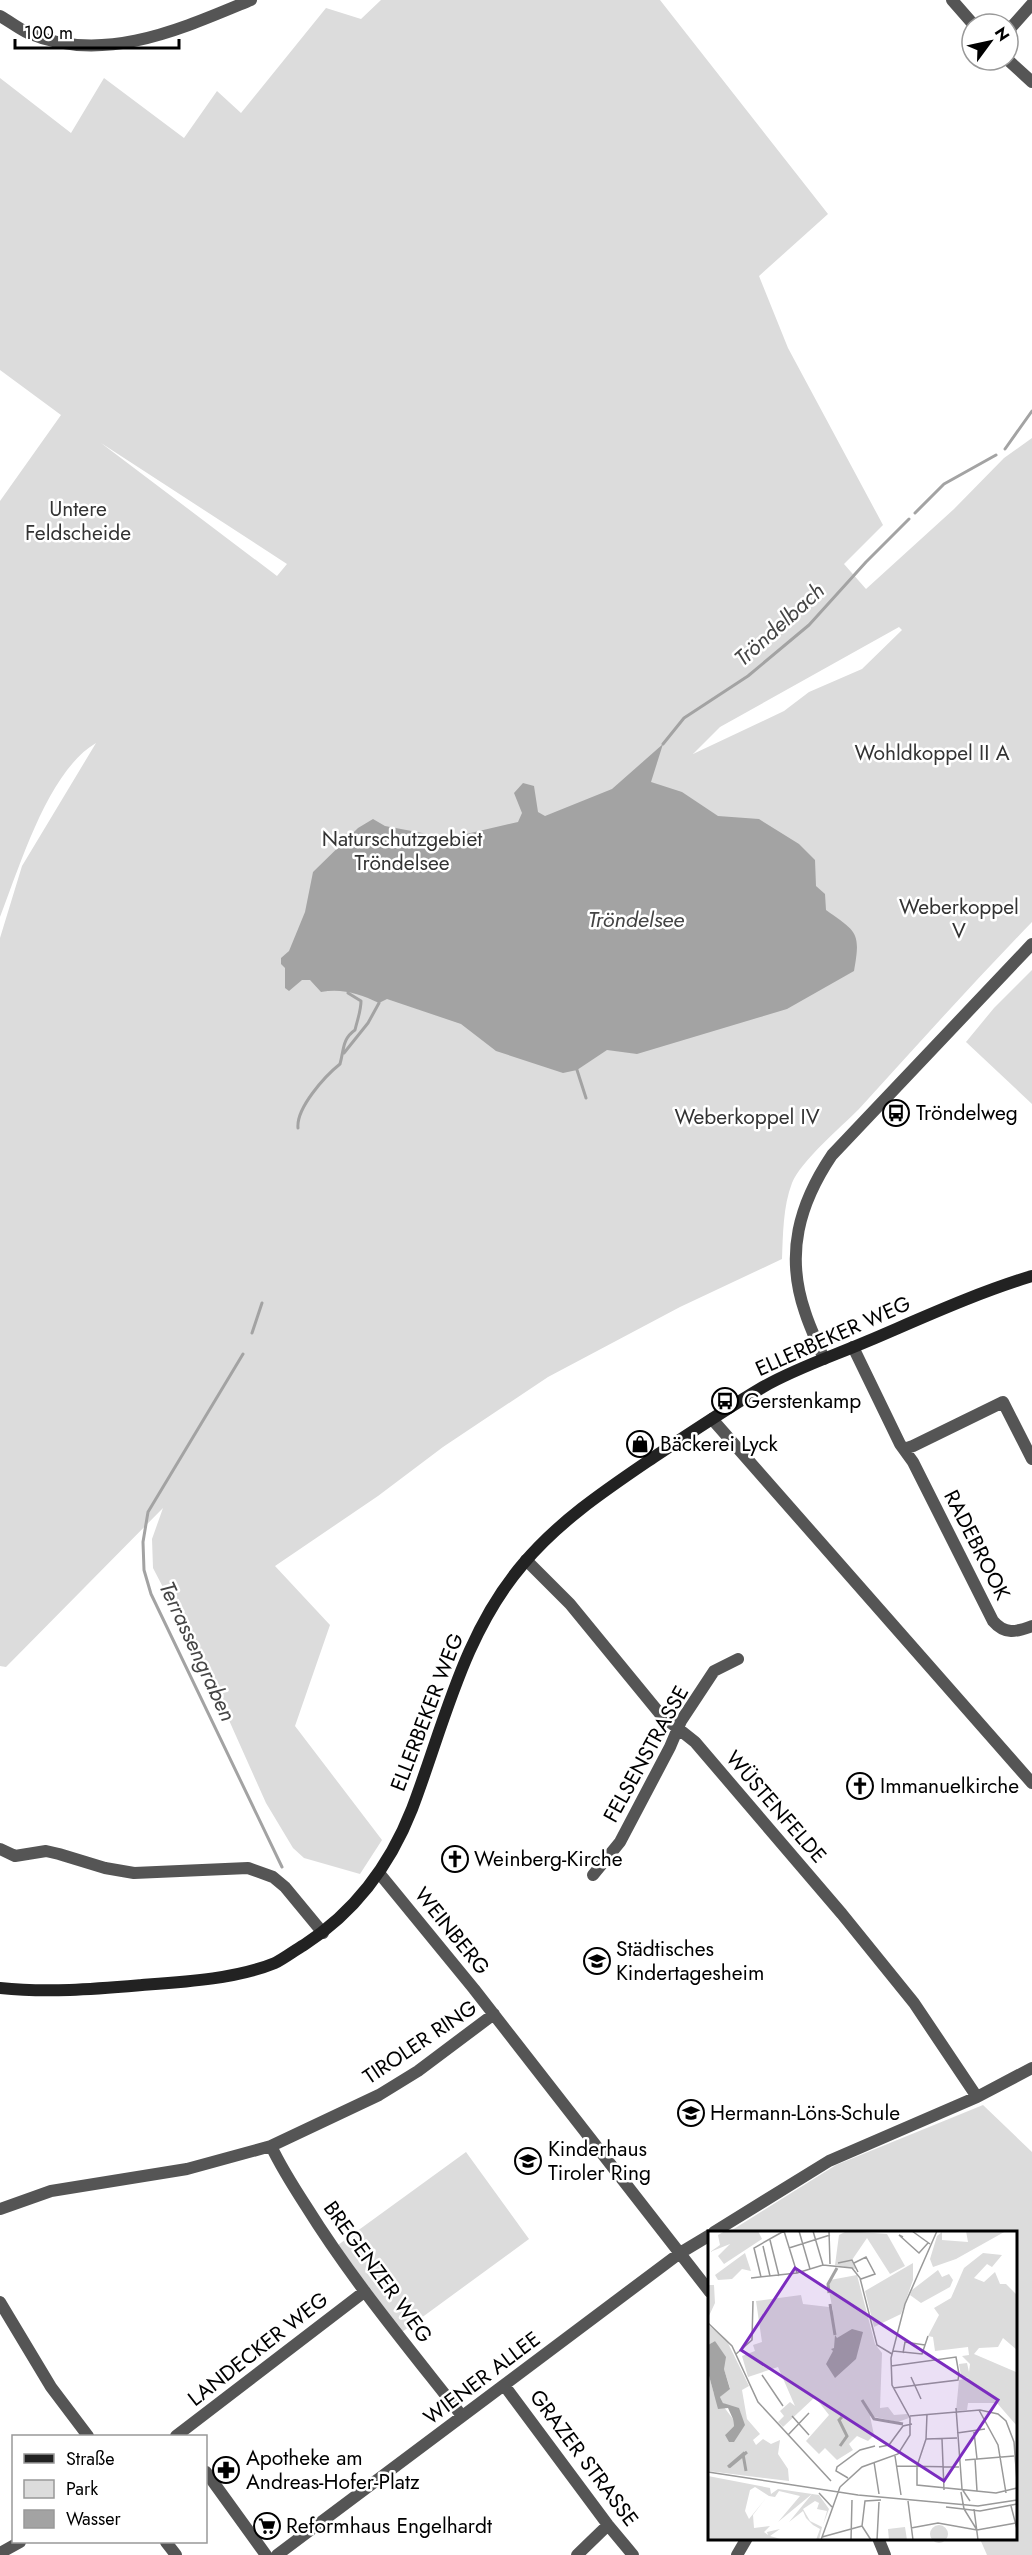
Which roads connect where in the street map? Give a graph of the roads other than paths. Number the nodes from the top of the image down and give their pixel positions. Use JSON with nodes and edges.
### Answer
{"nodes":[{"id":1,"x":251,"y":0,"type":"edge"},
{"id":2,"x":952,"y":0,"type":"edge"},
{"id":3,"x":1032,"y":4,"type":"edge"},
{"id":4,"x":962,"y":12,"type":"edge"},
{"id":5,"x":0,"y":16,"type":"edge"},
{"id":6,"x":1020,"y":18,"type":"edge"},
{"id":7,"x":1020,"y":71,"type":"edge"},
{"id":8,"x":1032,"y":82,"type":"edge"},
{"id":9,"x":1032,"y":944,"type":"edge"},
{"id":10,"x":1032,"y":1276,"type":"edge"},
{"id":11,"x":852,"y":1347,"type":"junction"},
{"id":12,"x":824,"y":1359,"type":"junction"},
{"id":13,"x":712,"y":1419,"type":"junction"},
{"id":14,"x":904,"y":1449,"type":"junction"},
{"id":15,"x":1032,"y":1459,"type":"edge"},
{"id":16,"x":526,"y":1560,"type":"junction"},
{"id":17,"x":1032,"y":1626,"type":"edge"},
{"id":18,"x":738,"y":1659,"type":"dead end"},
{"id":19,"x":678,"y":1730,"type":"junction"},
{"id":20,"x":1032,"y":1783,"type":"edge"},
{"id":21,"x":0,"y":1849,"type":"edge"},
{"id":22,"x":379,"y":1873,"type":"junction"},
{"id":23,"x":593,"y":1875,"type":"dead end"},
{"id":24,"x":323,"y":1933,"type":"junction"},
{"id":25,"x":0,"y":1988,"type":"edge"},
{"id":26,"x":494,"y":2014,"type":"junction"},
{"id":27,"x":1032,"y":2068,"type":"edge"},
{"id":28,"x":977,"y":2097,"type":"junction"},
{"id":29,"x":271,"y":2146,"type":"junction"},
{"id":30,"x":0,"y":2209,"type":"edge"},
{"id":31,"x":717,"y":2231,"type":"edge"},
{"id":32,"x":708,"y":2237,"type":"edge"},
{"id":33,"x":680,"y":2253,"type":"junction"},
{"id":34,"x":708,"y":2289,"type":"edge"},
{"id":35,"x":364,"y":2292,"type":"junction"},
{"id":36,"x":0,"y":2302,"type":"edge"},
{"id":37,"x":504,"y":2385,"type":"junction"},
{"id":38,"x":462,"y":2416,"type":"junction"},
{"id":39,"x":87,"y":2435,"type":"edge"},
{"id":40,"x":179,"y":2435,"type":"edge"},
{"id":41,"x":207,"y":2473,"type":"edge"},
{"id":42,"x":608,"y":2525,"type":"junction"},
{"id":43,"x":746,"y":2540,"type":"edge"},
{"id":44,"x":879,"y":2540,"type":"edge"},
{"id":45,"x":17,"y":2543,"type":"edge"},
{"id":46,"x":0,"y":2553,"type":"edge"},
{"id":47,"x":266,"y":2555,"type":"edge"},
{"id":48,"x":277,"y":2555,"type":"edge"},
{"id":49,"x":577,"y":2555,"type":"edge"},
{"id":50,"x":633,"y":2555,"type":"edge"},
{"id":51,"x":737,"y":2555,"type":"edge"},
{"id":52,"x":885,"y":2555,"type":"edge"}],
"edges":[{"from":1,"to":5,"type":"street"},
{"from":2,"to":4,"type":"street"},
{"from":3,"to":6,"type":"street"},
{"from":7,"to":8,"type":"street"},
{"from":9,"to":12,"type":"street"},
{"from":10,"to":11,"type":"street","name":"ELLERBEKER WEG"},
{"from":11,"to":12,"type":"street","name":"ELLERBEKER WEG"},
{"from":11,"to":14,"type":"street","name":"RADEBROOK"},
{"from":12,"to":13,"type":"street","name":"ELLERBEKER WEG"},
{"from":13,"to":16,"type":"street","name":"ELLERBEKER WEG"},
{"from":13,"to":20,"type":"street"},
{"from":14,"to":15,"type":"street"},
{"from":14,"to":17,"type":"street","name":"RADEBROOK"},
{"from":16,"to":19,"type":"street","name":"WÜSTENFELDE"},
{"from":16,"to":22,"type":"street","name":"ELLERBEKER WEG"},
{"from":18,"to":19,"type":"street","name":"FELSENSTRASSE"},
{"from":19,"to":23,"type":"street","name":"FELSENSTRASSE"},
{"from":19,"to":28,"type":"street","name":"WÜSTENFELDE"},
{"from":21,"to":24,"type":"street"},
{"from":22,"to":24,"type":"street","name":"ELLERBEKER WEG"},
{"from":22,"to":26,"type":"street","name":"WEINBERG"},
{"from":24,"to":25,"type":"street","name":"ELLERBEKER WEG"},
{"from":26,"to":29,"type":"street","name":"TIROLER RING"},
{"from":26,"to":33,"type":"street","name":"TIROLER RING"},
{"from":27,"to":28,"type":"street","name":"WIENER ALLEE"},
{"from":28,"to":31,"type":"street","name":"WIENER ALLEE"},
{"from":29,"to":30,"type":"street","name":"TIROLER RING"},
{"from":29,"to":35,"type":"street","name":"BREGENZER WEG"},
{"from":32,"to":33,"type":"street","name":"WIENER ALLEE"},
{"from":33,"to":34,"type":"street","name":"TIROLER RING"},
{"from":33,"to":37,"type":"street","name":"WIENER ALLEE"},
{"from":35,"to":38,"type":"street","name":"BREGENZER WEG"},
{"from":35,"to":40,"type":"street","name":"LANDECKER WEG"},
{"from":36,"to":39,"type":"street"},
{"from":37,"to":38,"type":"street","name":"WIENER ALLEE"},
{"from":37,"to":42,"type":"street","name":"GRAZER STRASSE"},
{"from":38,"to":48,"type":"street","name":"WIENER ALLEE"},
{"from":41,"to":47,"type":"street"},
{"from":42,"to":49,"type":"street"},
{"from":42,"to":50,"type":"street","name":"GRAZER STRASSE"},
{"from":43,"to":51,"type":"street"},
{"from":44,"to":52,"type":"street"},
{"from":45,"to":46,"type":"street"}]}
